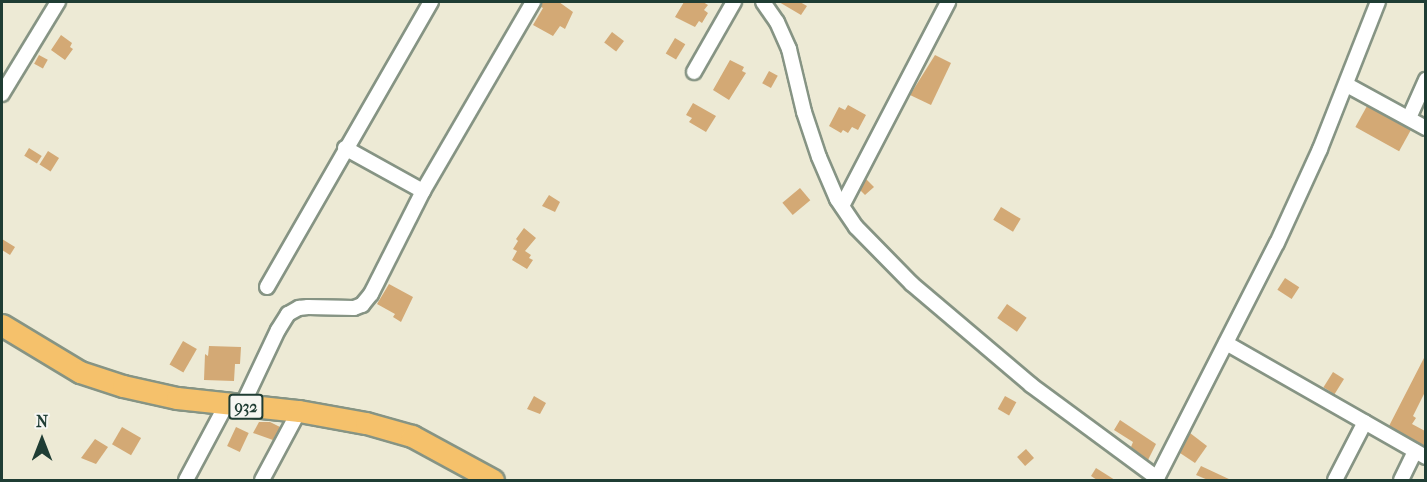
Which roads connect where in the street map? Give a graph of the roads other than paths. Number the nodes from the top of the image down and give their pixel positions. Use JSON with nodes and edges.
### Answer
{"nodes":[{"id":1,"x":58,"y":2,"type":"edge"},
{"id":2,"x":431,"y":2,"type":"edge"},
{"id":3,"x":533,"y":2,"type":"edge"},
{"id":4,"x":734,"y":2,"type":"edge"},
{"id":5,"x":763,"y":2,"type":"edge"},
{"id":6,"x":948,"y":2,"type":"edge"},
{"id":7,"x":1378,"y":2,"type":"edge"},
{"id":8,"x":694,"y":72,"type":"dead end"},
{"id":9,"x":1425,"y":80,"type":"edge"},
{"id":10,"x":1347,"y":85,"type":"junction"},
{"id":11,"x":2,"y":94,"type":"edge"},
{"id":12,"x":1409,"y":118,"type":"junction"},
{"id":13,"x":1425,"y":128,"type":"edge"},
{"id":14,"x":345,"y":148,"type":"junction"},
{"id":15,"x":423,"y":191,"type":"junction"},
{"id":16,"x":842,"y":206,"type":"junction"},
{"id":17,"x":267,"y":287,"type":"dead end"},
{"id":18,"x":2,"y":325,"type":"edge"},
{"id":19,"x":1226,"y":343,"type":"junction"},
{"id":20,"x":234,"y":405,"type":"junction"},
{"id":21,"x":299,"y":411,"type":"junction"},
{"id":22,"x":1365,"y":422,"type":"junction"},
{"id":23,"x":1420,"y":454,"type":"edge"},
{"id":24,"x":1156,"y":479,"type":"edge"},
{"id":25,"x":186,"y":480,"type":"edge"},
{"id":26,"x":262,"y":480,"type":"edge"},
{"id":27,"x":493,"y":480,"type":"edge"},
{"id":28,"x":1335,"y":480,"type":"edge"},
{"id":29,"x":1401,"y":480,"type":"edge"}],
"edges":[{"from":1,"to":11,"type":"street"},
{"from":2,"to":14,"type":"street"},
{"from":3,"to":15,"type":"street"},
{"from":4,"to":8,"type":"street"},
{"from":5,"to":16,"type":"street"},
{"from":6,"to":16,"type":"street"},
{"from":7,"to":10,"type":"street"},
{"from":9,"to":12,"type":"street"},
{"from":10,"to":12,"type":"street"},
{"from":10,"to":19,"type":"street"},
{"from":12,"to":13,"type":"street"},
{"from":14,"to":15,"type":"street"},
{"from":14,"to":17,"type":"street"},
{"from":15,"to":20,"type":"street"},
{"from":16,"to":24,"type":"street"},
{"from":18,"to":20,"type":"main road","number":"932"},
{"from":19,"to":22,"type":"street"},
{"from":19,"to":24,"type":"street"},
{"from":20,"to":21,"type":"main road","number":"932"},
{"from":20,"to":25,"type":"street"},
{"from":21,"to":26,"type":"street"},
{"from":21,"to":27,"type":"main road","number":"932"},
{"from":22,"to":23,"type":"street"},
{"from":22,"to":28,"type":"street"},
{"from":23,"to":29,"type":"street"}]}
